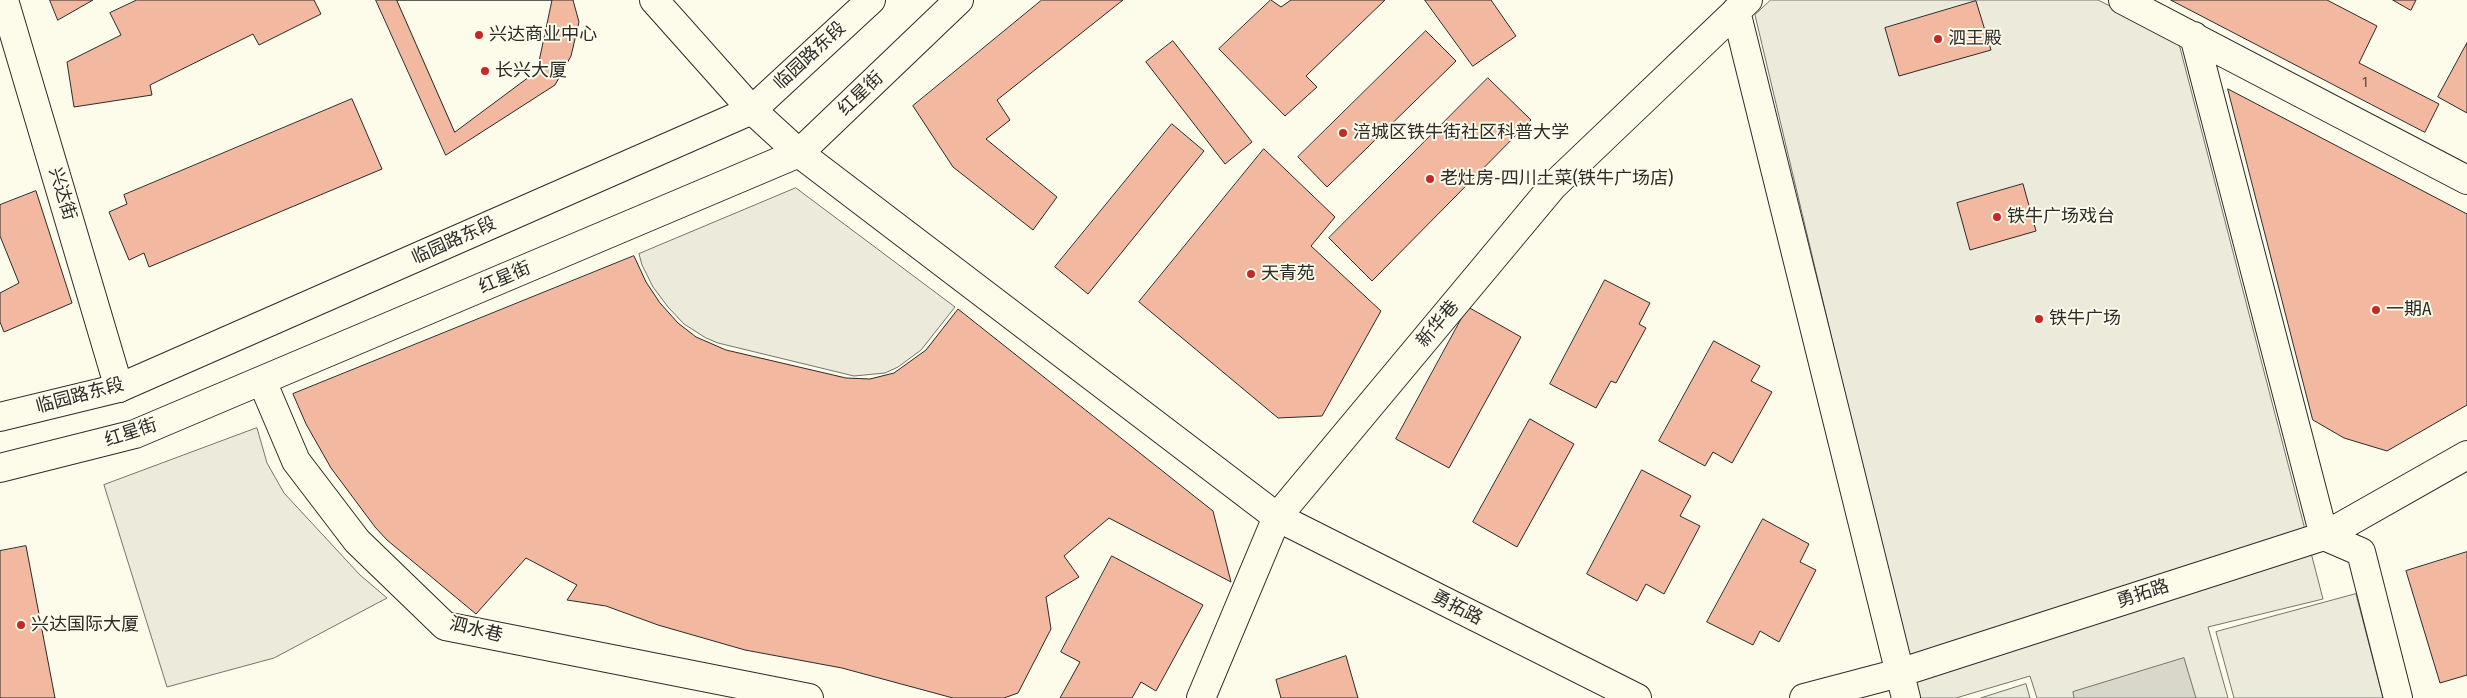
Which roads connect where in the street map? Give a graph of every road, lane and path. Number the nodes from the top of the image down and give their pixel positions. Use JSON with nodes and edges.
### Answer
{"nodes":[{"id":1,"x":4,"y":0,"type":"edge"},
{"id":2,"x":654,"y":0,"type":"edge"},
{"id":3,"x":871,"y":0,"type":"edge"},
{"id":4,"x":959,"y":0,"type":"edge"},
{"id":5,"x":2123,"y":0,"type":"edge"},
{"id":6,"x":1742,"y":5,"type":"edge"},
{"id":7,"x":2194,"y":36,"type":"junction"},
{"id":8,"x":752,"y":110,"type":"junction"},
{"id":9,"x":799,"y":152,"type":"junction"},
{"id":10,"x":2467,"y":180,"type":"edge"},
{"id":11,"x":262,"y":381,"type":"junction"},
{"id":12,"x":119,"y":388,"type":"junction"},
{"id":13,"x":0,"y":418,"type":"edge"},
{"id":14,"x":2467,"y":455,"type":"edge"},
{"id":15,"x":0,"y":468,"type":"edge"},
{"id":16,"x":1277,"y":517,"type":"junction"},
{"id":17,"x":2324,"y":536,"type":"junction"},
{"id":18,"x":1903,"y":686,"type":"edge"},
{"id":19,"x":809,"y":698,"type":"edge"},
{"id":20,"x":1201,"y":698,"type":"edge"},
{"id":21,"x":1637,"y":698,"type":"edge"},
{"id":22,"x":1804,"y":698,"type":"edge"},
{"id":23,"x":2398,"y":698,"type":"edge"}],
"edges":[{"from":1,"to":12,"type":"street","name":"兴达街"},
{"from":2,"to":8,"type":"street","name":"勇拓路"},
{"from":3,"to":8,"type":"street","name":"临园路东段"},
{"from":4,"to":9,"type":"street","name":"红星街"},
{"from":5,"to":7,"type":"street"},
{"from":6,"to":16,"type":"street","name":"新华巷"},
{"from":6,"to":18,"type":"street"},
{"from":7,"to":10,"type":"street"},
{"from":7,"to":17,"type":"street"},
{"from":8,"to":9,"type":"street","name":"勇拓路"},
{"from":8,"to":12,"type":"street","name":"临园路东段"},
{"from":9,"to":11,"type":"street","name":"红星街"},
{"from":9,"to":16,"type":"street","name":"勇拓路"},
{"from":11,"to":15,"type":"street","name":"红星街"},
{"from":11,"to":19,"type":"street","name":"泗水巷"},
{"from":12,"to":13,"type":"street","name":"临园路东段"},
{"from":14,"to":17,"type":"street","name":"勇拓路"},
{"from":16,"to":20,"type":"street","name":"新华巷"},
{"from":16,"to":21,"type":"street","name":"勇拓路"},
{"from":17,"to":18,"type":"street","name":"勇拓路"},
{"from":17,"to":23,"type":"street"},
{"from":18,"to":22,"type":"street","name":"勇拓路"}]}
